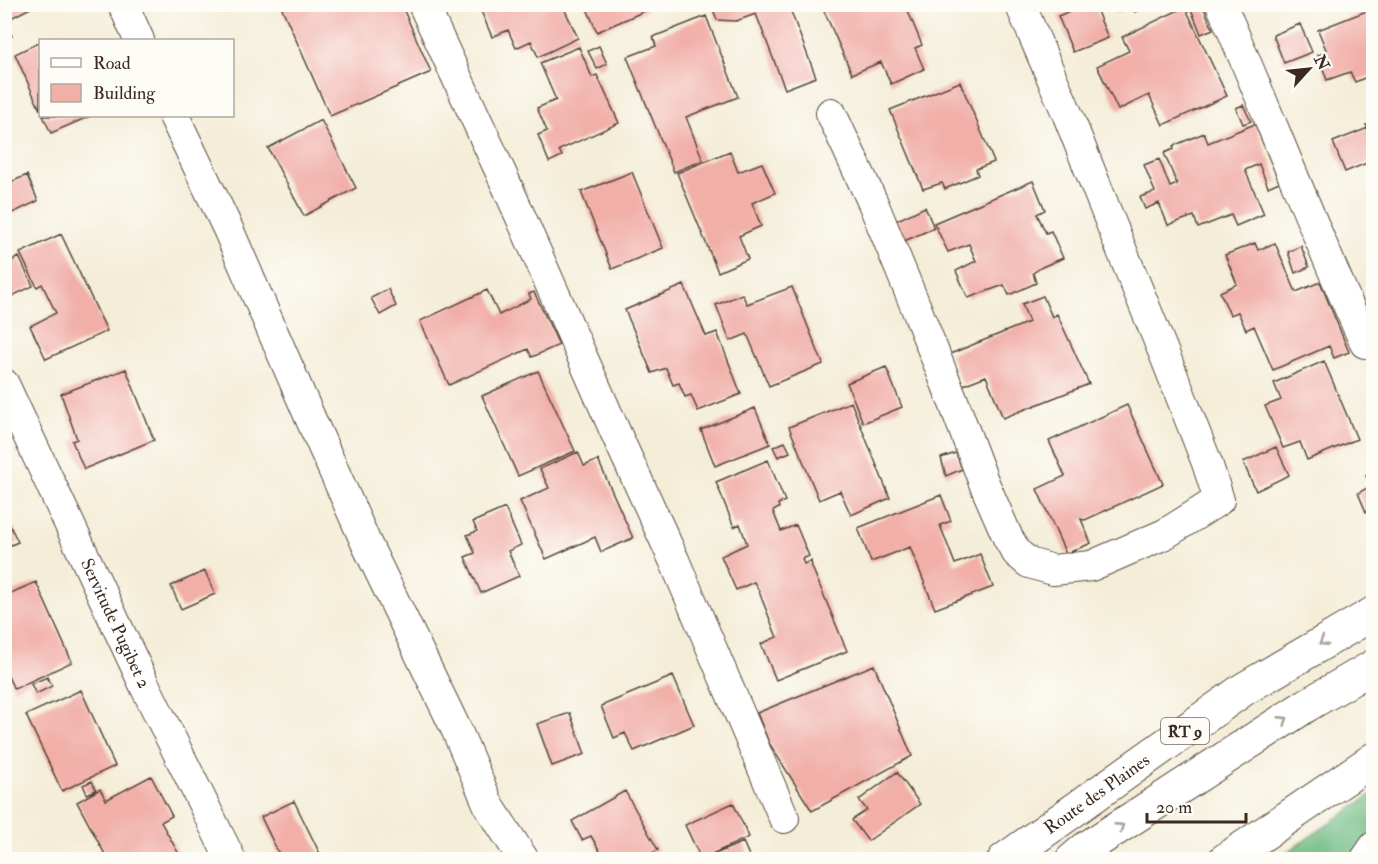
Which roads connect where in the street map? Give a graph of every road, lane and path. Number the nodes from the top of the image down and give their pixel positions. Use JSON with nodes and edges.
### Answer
{"nodes":[{"id":1,"x":123,"y":4,"type":"edge"},
{"id":2,"x":423,"y":4,"type":"edge"},
{"id":3,"x":1020,"y":4,"type":"edge"},
{"id":4,"x":1221,"y":4,"type":"edge"},
{"id":5,"x":139,"y":39,"type":"edge"},
{"id":6,"x":831,"y":113,"type":"dead end"},
{"id":7,"x":174,"y":117,"type":"edge"},
{"id":8,"x":1365,"y":343,"type":"dead end"},
{"id":9,"x":4,"y":384,"type":"edge"},
{"id":10,"x":1374,"y":613,"type":"edge"},
{"id":11,"x":1374,"y":666,"type":"edge"},
{"id":12,"x":1374,"y":759,"type":"edge"},
{"id":13,"x":783,"y":818,"type":"dead end"},
{"id":14,"x":1374,"y":847,"type":"edge"},
{"id":15,"x":231,"y":860,"type":"edge"},
{"id":16,"x":524,"y":860,"type":"edge"},
{"id":17,"x":1004,"y":860,"type":"edge"},
{"id":18,"x":1072,"y":860,"type":"edge"},
{"id":19,"x":1225,"y":860,"type":"edge"},
{"id":20,"x":1365,"y":860,"type":"edge"}],
"edges":[{"from":1,"to":5,"type":"street"},
{"from":2,"to":13,"type":"street"},
{"from":3,"to":6,"type":"street"},
{"from":4,"to":8,"type":"street"},
{"from":7,"to":16,"type":"street"},
{"from":9,"to":15,"type":"street","name":"Servitude Pugibet 2"},
{"from":10,"to":17,"type":"main road","name":"Route des Plaines","number":"RT 9","one_way":true},
{"from":18,"to":11,"type":"main road","number":"RT 9","one_way":true},
{"from":12,"to":19,"type":"main road"},
{"from":14,"to":20,"type":"street"}]}
